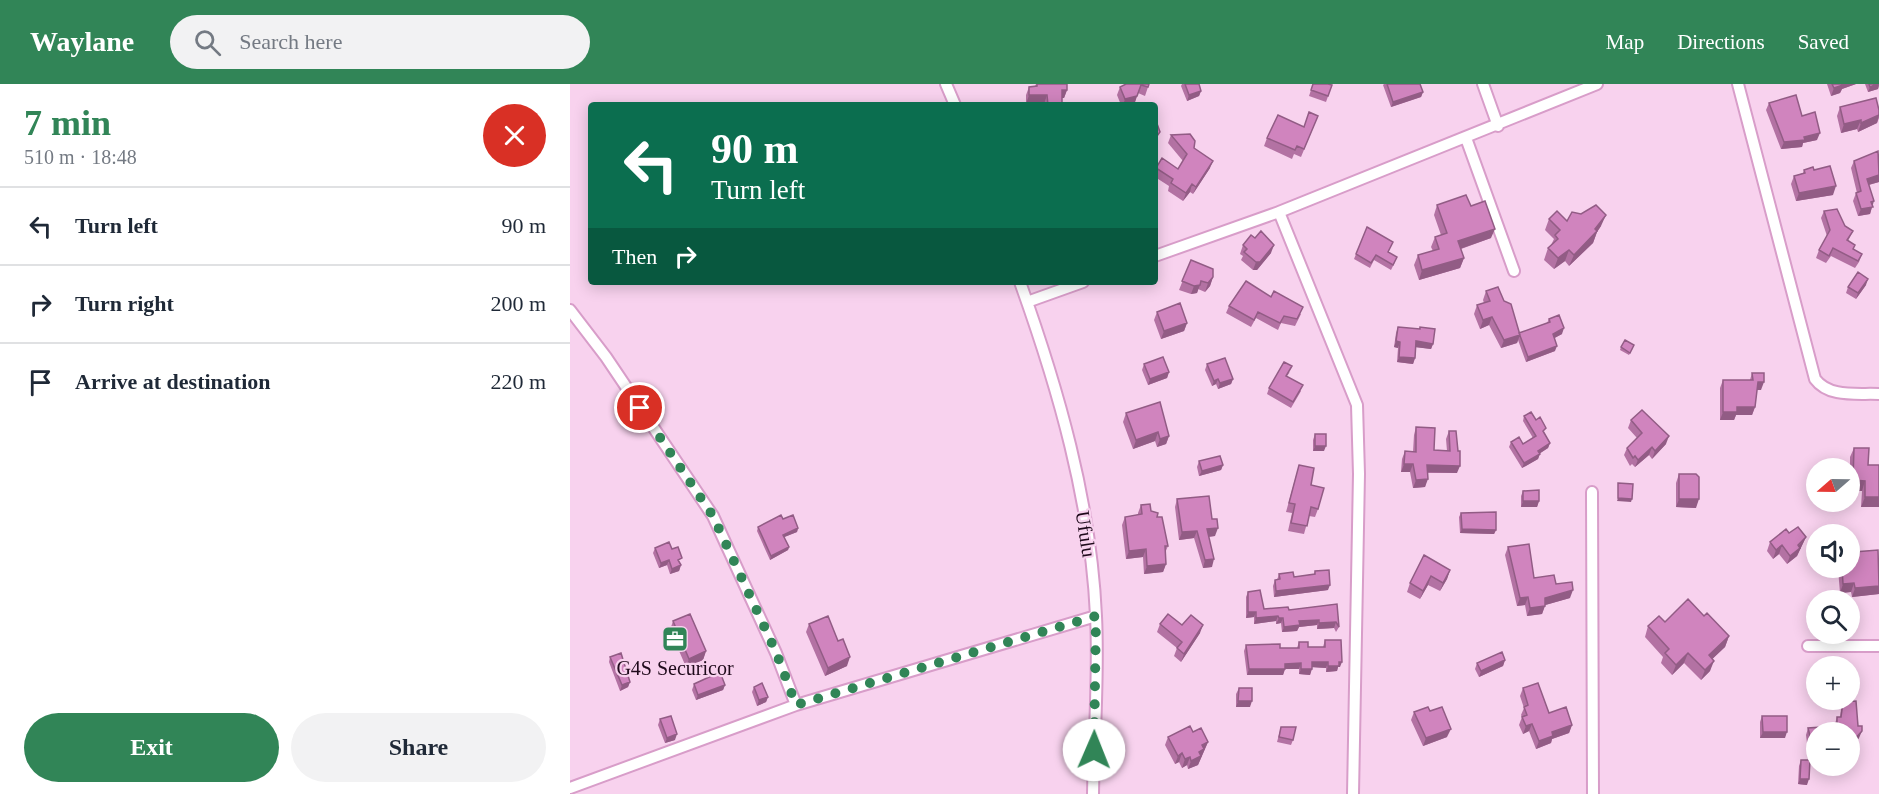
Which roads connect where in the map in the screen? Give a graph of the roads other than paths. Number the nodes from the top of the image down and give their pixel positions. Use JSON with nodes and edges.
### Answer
{"nodes":[{"id":1,"x":946,"y":84,"type":"edge"},
{"id":2,"x":1482,"y":84,"type":"edge"},
{"id":3,"x":1597,"y":84,"type":"edge"},
{"id":4,"x":1738,"y":84,"type":"edge"},
{"id":5,"x":954,"y":102,"type":"edge"},
{"id":6,"x":1498,"y":126,"type":"junction"},
{"id":7,"x":1466,"y":138,"type":"junction"},
{"id":8,"x":1279,"y":212,"type":"junction"},
{"id":9,"x":1158,"y":255,"type":"edge"},
{"id":10,"x":1514,"y":271,"type":"dead end"},
{"id":11,"x":1021,"y":285,"type":"edge"},
{"id":12,"x":1075,"y":285,"type":"edge"},
{"id":13,"x":1028,"y":302,"type":"junction"},
{"id":14,"x":570,"y":310,"type":"edge"},
{"id":15,"x":1879,"y":394,"type":"edge"},
{"id":16,"x":1592,"y":492,"type":"dead end"},
{"id":17,"x":1096,"y":616,"type":"junction"},
{"id":18,"x":1808,"y":646,"type":"dead end"},
{"id":19,"x":1879,"y":646,"type":"edge"},
{"id":20,"x":796,"y":705,"type":"junction"},
{"id":21,"x":570,"y":788,"type":"edge"},
{"id":22,"x":1093,"y":794,"type":"edge"},
{"id":23,"x":1353,"y":794,"type":"edge"},
{"id":24,"x":1593,"y":794,"type":"edge"}],
"edges":[{"from":1,"to":5,"type":"street"},
{"from":2,"to":6,"type":"street"},
{"from":3,"to":6,"type":"street"},
{"from":4,"to":15,"type":"street"},
{"from":6,"to":7,"type":"street"},
{"from":7,"to":8,"type":"street"},
{"from":7,"to":10,"type":"street"},
{"from":8,"to":9,"type":"street"},
{"from":8,"to":23,"type":"street"},
{"from":11,"to":13,"type":"street","name":"Ufulu"},
{"from":12,"to":13,"type":"street"},
{"from":13,"to":17,"type":"street","name":"Ufulu"},
{"from":14,"to":20,"type":"street"},
{"from":16,"to":24,"type":"street"},
{"from":17,"to":20,"type":"street"},
{"from":17,"to":22,"type":"street","name":"Ufulu"},
{"from":18,"to":19,"type":"street"},
{"from":20,"to":21,"type":"street"}]}
